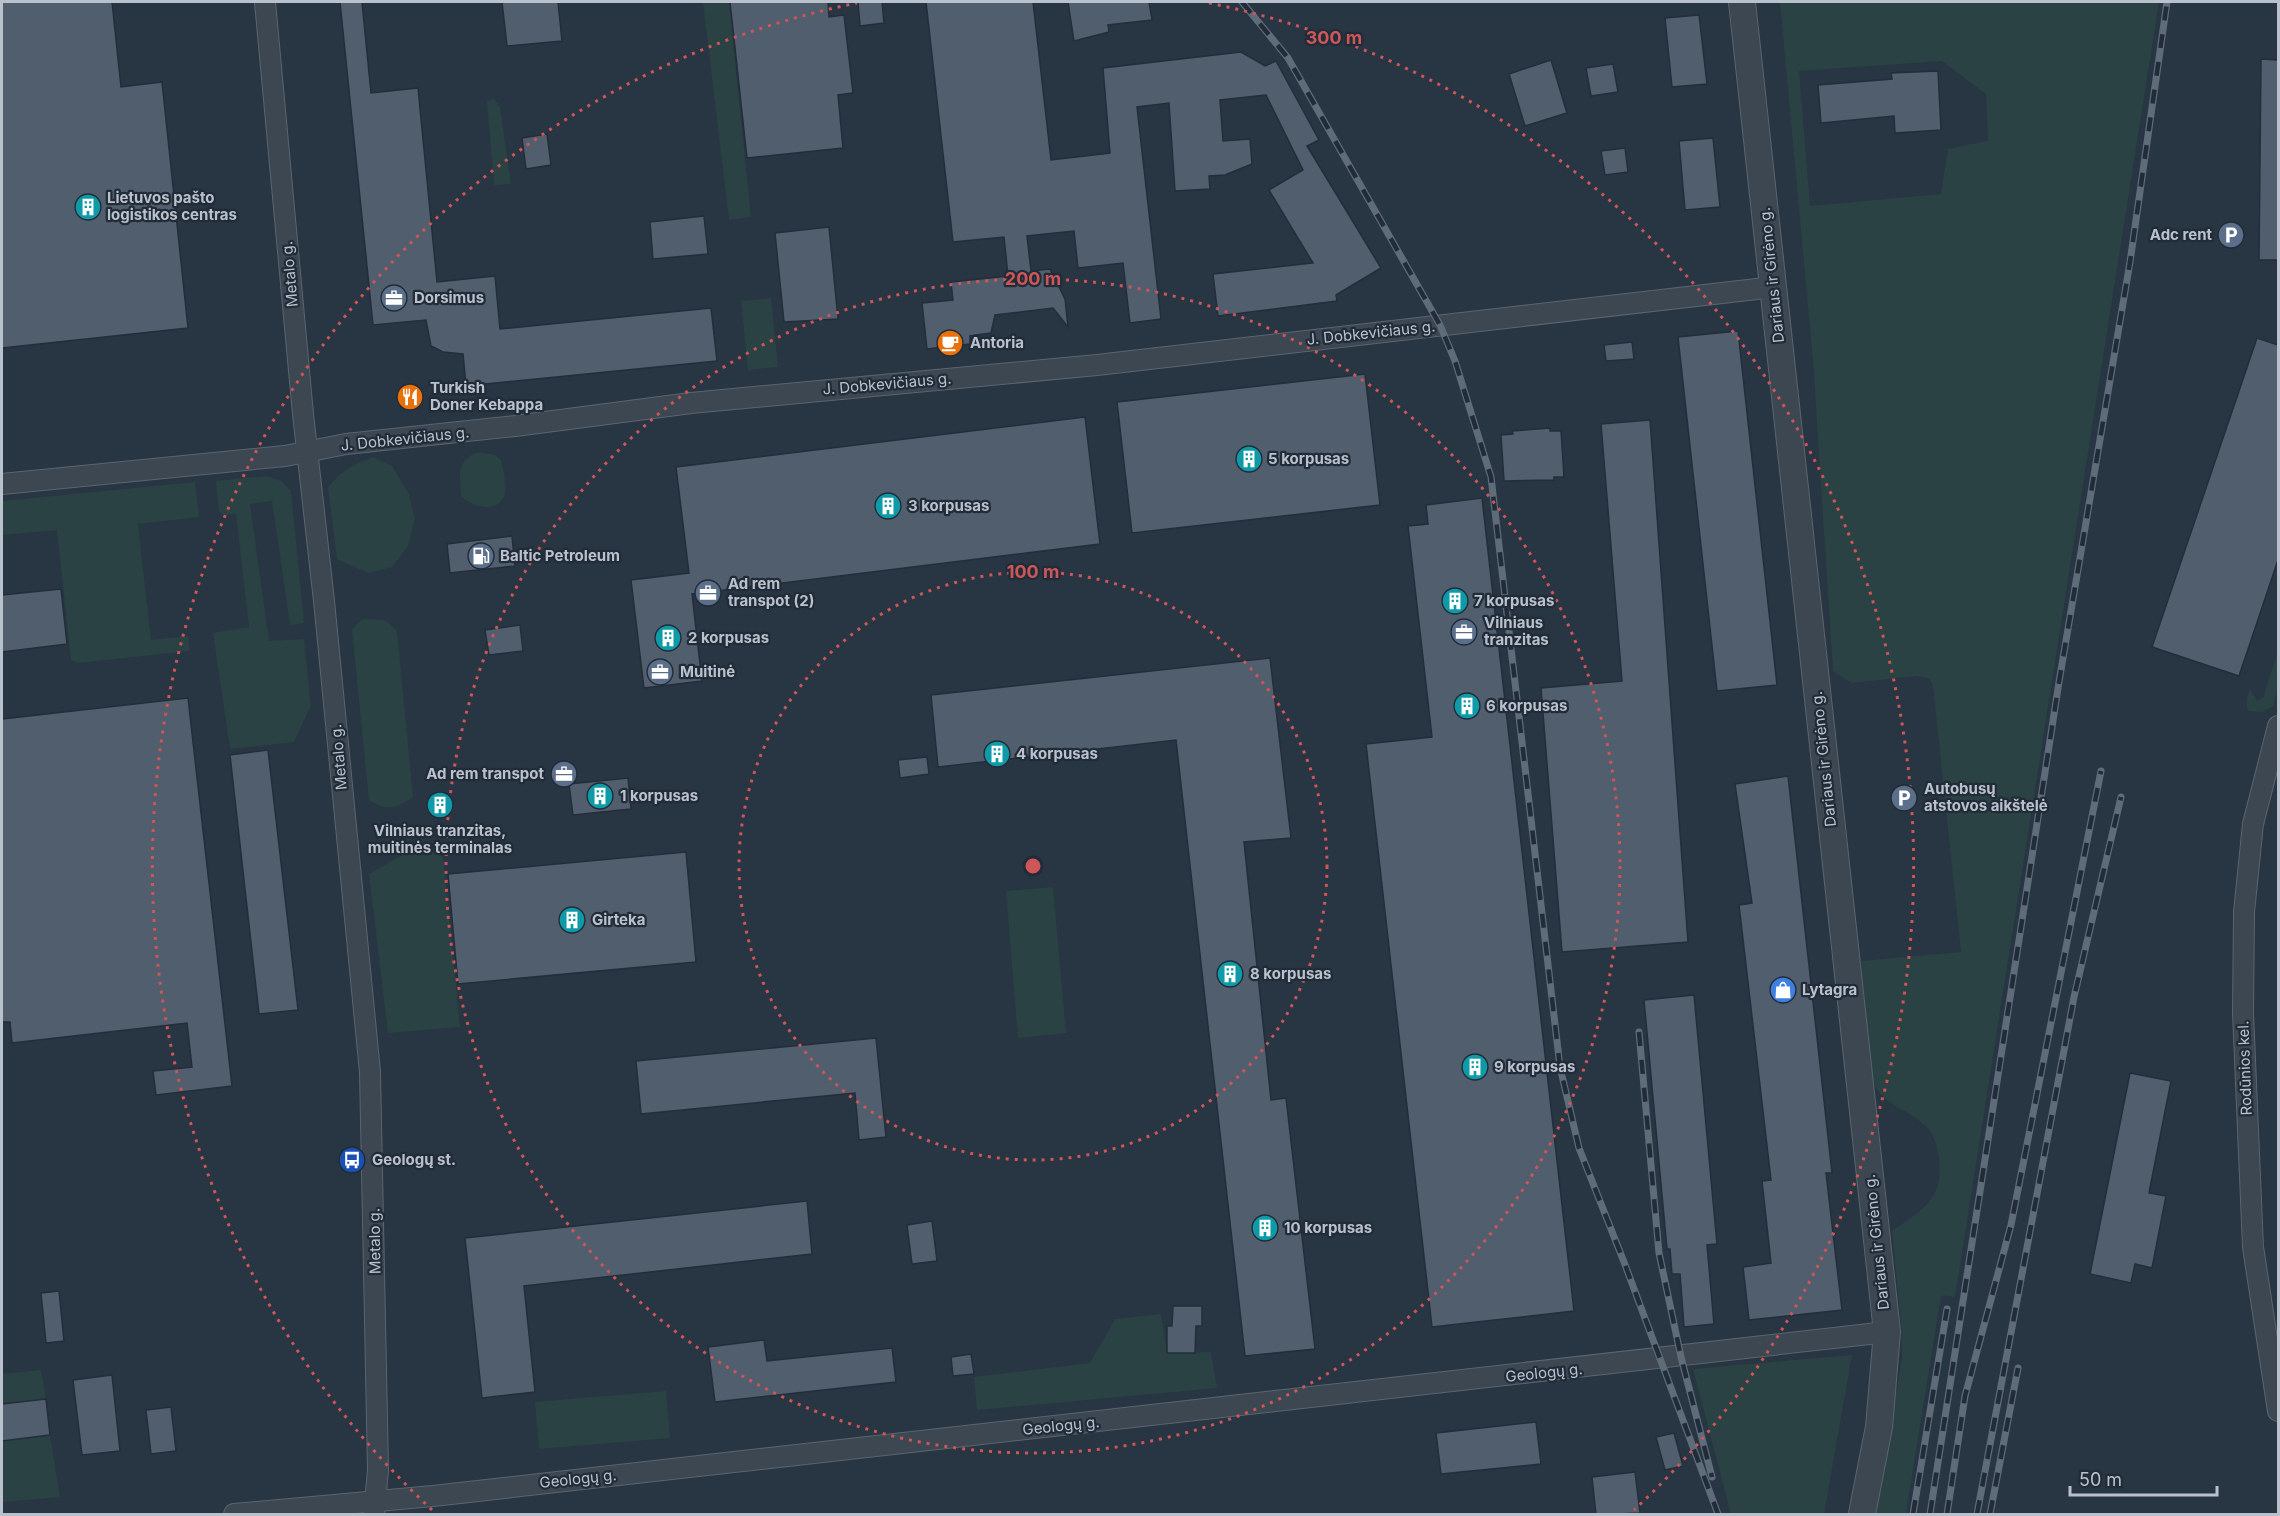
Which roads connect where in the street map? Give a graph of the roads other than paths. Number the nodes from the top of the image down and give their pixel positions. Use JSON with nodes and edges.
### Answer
{"nodes":[{"id":1,"x":265,"y":2,"type":"edge"},
{"id":2,"x":1742,"y":2,"type":"edge"},
{"id":3,"x":1774,"y":287,"type":"junction"},
{"id":4,"x":307,"y":451,"type":"junction"},
{"id":5,"x":2,"y":484,"type":"edge"},
{"id":6,"x":2278,"y":726,"type":"edge"},
{"id":7,"x":1887,"y":1332,"type":"junction"},
{"id":8,"x":2278,"y":1411,"type":"edge"},
{"id":9,"x":374,"y":1508,"type":"edge"},
{"id":10,"x":234,"y":1515,"type":"edge"},
{"id":11,"x":1862,"y":1515,"type":"edge"}],
"edges":[{"from":1,"to":4,"type":"street","name":"Metalo g."},
{"from":2,"to":3,"type":"street","name":"Dariaus ir Girėno g."},
{"from":3,"to":4,"type":"street","name":"J. Dobkevičiaus g."},
{"from":3,"to":7,"type":"street","name":"Dariaus ir Girėno g."},
{"from":4,"to":5,"type":"street","name":"J. Dobkevičiaus g."},
{"from":4,"to":9,"type":"street","name":"Metalo g."},
{"from":6,"to":8,"type":"street","name":"Rodūnios kel."},
{"from":7,"to":9,"type":"street","name":"Geologų g."},
{"from":7,"to":11,"type":"street","name":"Dariaus ir Girėno g."},
{"from":9,"to":10,"type":"street","name":"Geologų g."}]}
